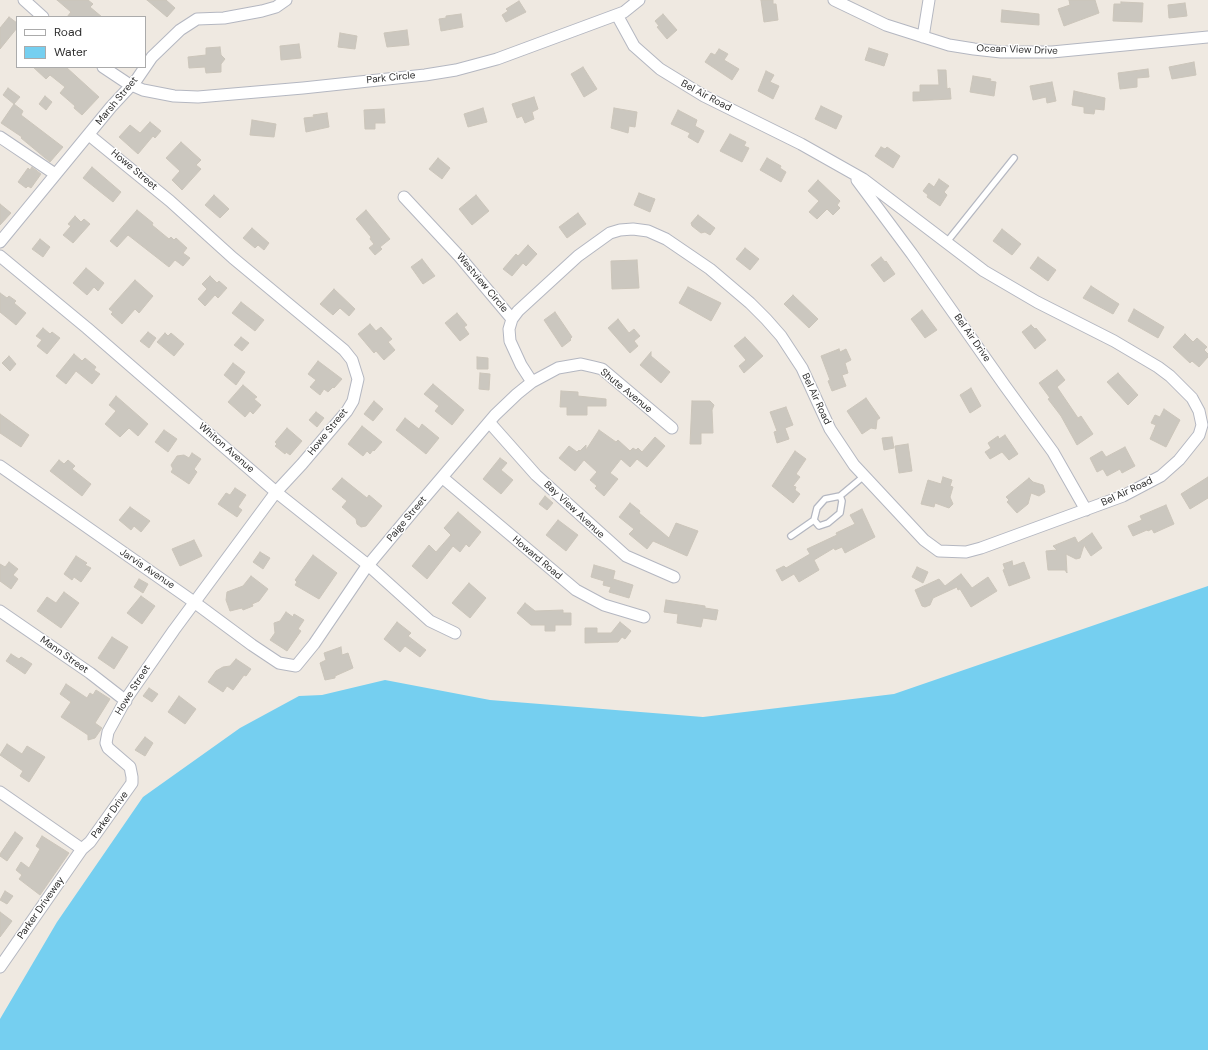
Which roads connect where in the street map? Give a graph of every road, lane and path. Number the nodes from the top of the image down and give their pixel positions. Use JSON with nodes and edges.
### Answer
{"nodes":[{"id":1,"x":286,"y":0,"type":"edge"},
{"id":2,"x":639,"y":0,"type":"edge"},
{"id":3,"x":834,"y":0,"type":"edge"},
{"id":4,"x":929,"y":0,"type":"edge"},
{"id":5,"x":29,"y":2,"type":"edge"},
{"id":6,"x":617,"y":15,"type":"junction"},
{"id":7,"x":42,"y":16,"type":"edge"},
{"id":8,"x":923,"y":37,"type":"junction"},
{"id":9,"x":1208,"y":37,"type":"edge"},
{"id":10,"x":146,"y":65,"type":"edge"},
{"id":11,"x":105,"y":68,"type":"edge"},
{"id":12,"x":144,"y":68,"type":"edge"},
{"id":13,"x":131,"y":85,"type":"junction"},
{"id":14,"x":89,"y":135,"type":"junction"},
{"id":15,"x":0,"y":137,"type":"edge"},
{"id":16,"x":1014,"y":158,"type":"dead end"},
{"id":17,"x":850,"y":172,"type":"junction"},
{"id":18,"x":55,"y":174,"type":"junction"},
{"id":19,"x":404,"y":197,"type":"dead end"},
{"id":20,"x":0,"y":242,"type":"edge"},
{"id":21,"x":946,"y":243,"type":"junction"},
{"id":22,"x":0,"y":256,"type":"edge"},
{"id":23,"x":512,"y":319,"type":"junction"},
{"id":24,"x":532,"y":382,"type":"junction"},
{"id":25,"x":489,"y":422,"type":"junction"},
{"id":26,"x":672,"y":428,"type":"dead end"},
{"id":27,"x":0,"y":466,"type":"edge"},
{"id":28,"x":864,"y":476,"type":"junction"},
{"id":29,"x":442,"y":478,"type":"junction"},
{"id":30,"x":276,"y":492,"type":"junction"},
{"id":31,"x":840,"y":496,"type":"junction"},
{"id":32,"x":1086,"y":510,"type":"junction"},
{"id":33,"x":814,"y":520,"type":"junction"},
{"id":34,"x":791,"y":536,"type":"dead end"},
{"id":35,"x":369,"y":566,"type":"junction"},
{"id":36,"x":674,"y":578,"type":"dead end"},
{"id":37,"x":194,"y":602,"type":"junction"},
{"id":38,"x":0,"y":611,"type":"edge"},
{"id":39,"x":644,"y":616,"type":"dead end"},
{"id":40,"x":455,"y":633,"type":"dead end"},
{"id":41,"x":296,"y":666,"type":"joint"},
{"id":42,"x":126,"y":701,"type":"junction"},
{"id":43,"x":132,"y":778,"type":"joint"},
{"id":44,"x":0,"y":792,"type":"edge"},
{"id":45,"x":82,"y":849,"type":"junction"},
{"id":46,"x":0,"y":967,"type":"edge"}],
"edges":[{"from":1,"to":10,"type":"street","name":"Marsh Street"},
{"from":2,"to":6,"type":"street","name":"Park Circle"},
{"from":3,"to":8,"type":"street","name":"Ocean View Drive"},
{"from":4,"to":8,"type":"street"},
{"from":5,"to":7,"type":"street"},
{"from":6,"to":13,"type":"street","name":"Park Circle"},
{"from":6,"to":17,"type":"street","name":"Bel Air Road"},
{"from":8,"to":9,"type":"street","name":"Ocean View Drive"},
{"from":11,"to":13,"type":"street","name":"Park Circle"},
{"from":12,"to":13,"type":"street","name":"Marsh Street"},
{"from":13,"to":14,"type":"street","name":"Marsh Street"},
{"from":14,"to":18,"type":"street","name":"Marsh Street"},
{"from":14,"to":30,"type":"street","name":"Howe Street"},
{"from":15,"to":18,"type":"street"},
{"from":16,"to":21,"type":"lane"},
{"from":17,"to":21,"type":"street","name":"Bel Air Road"},
{"from":17,"to":32,"type":"street","name":"Bel Air Drive"},
{"from":18,"to":20,"type":"street","name":"Marsh Street"},
{"from":19,"to":23,"type":"street","name":"Westview Circle"},
{"from":21,"to":32,"type":"street","name":"Bel Air Road"},
{"from":22,"to":30,"type":"street","name":"Whiton Avenue"},
{"from":23,"to":24,"type":"street","name":"Westview Circle"},
{"from":23,"to":28,"type":"street","name":"Bel Air Road"},
{"from":24,"to":25,"type":"street","name":"Paige Street"},
{"from":24,"to":26,"type":"street","name":"Shute Avenue"},
{"from":25,"to":29,"type":"street","name":"Paige Street"},
{"from":25,"to":36,"type":"street","name":"Bay View Avenue"},
{"from":27,"to":37,"type":"street","name":"Jarvis Avenue"},
{"from":28,"to":31,"type":"lane"},
{"from":28,"to":32,"type":"street","name":"Bel Air Road"},
{"from":29,"to":35,"type":"street","name":"Paige Street"},
{"from":29,"to":39,"type":"street","name":"Howard Road"},
{"from":30,"to":35,"type":"street","name":"Whiton Avenue"},
{"from":30,"to":37,"type":"street","name":"Howe Street"},
{"from":31,"to":33,"type":"lane"},
{"from":31,"to":33,"type":"lane"},
{"from":33,"to":34,"type":"lane"},
{"from":35,"to":40,"type":"street","name":"Whiton Avenue"},
{"from":35,"to":41,"type":"street","name":"Paige Street"},
{"from":37,"to":41,"type":"street","name":"Jarvis Avenue"},
{"from":37,"to":42,"type":"street","name":"Howe Street"},
{"from":38,"to":42,"type":"street","name":"Mann Street"},
{"from":42,"to":43,"type":"street","name":"Howe Street"},
{"from":43,"to":45,"type":"street","name":"Parker Drive"},
{"from":44,"to":45,"type":"street"},
{"from":45,"to":46,"type":"street","name":"Parker Driveway"}]}
